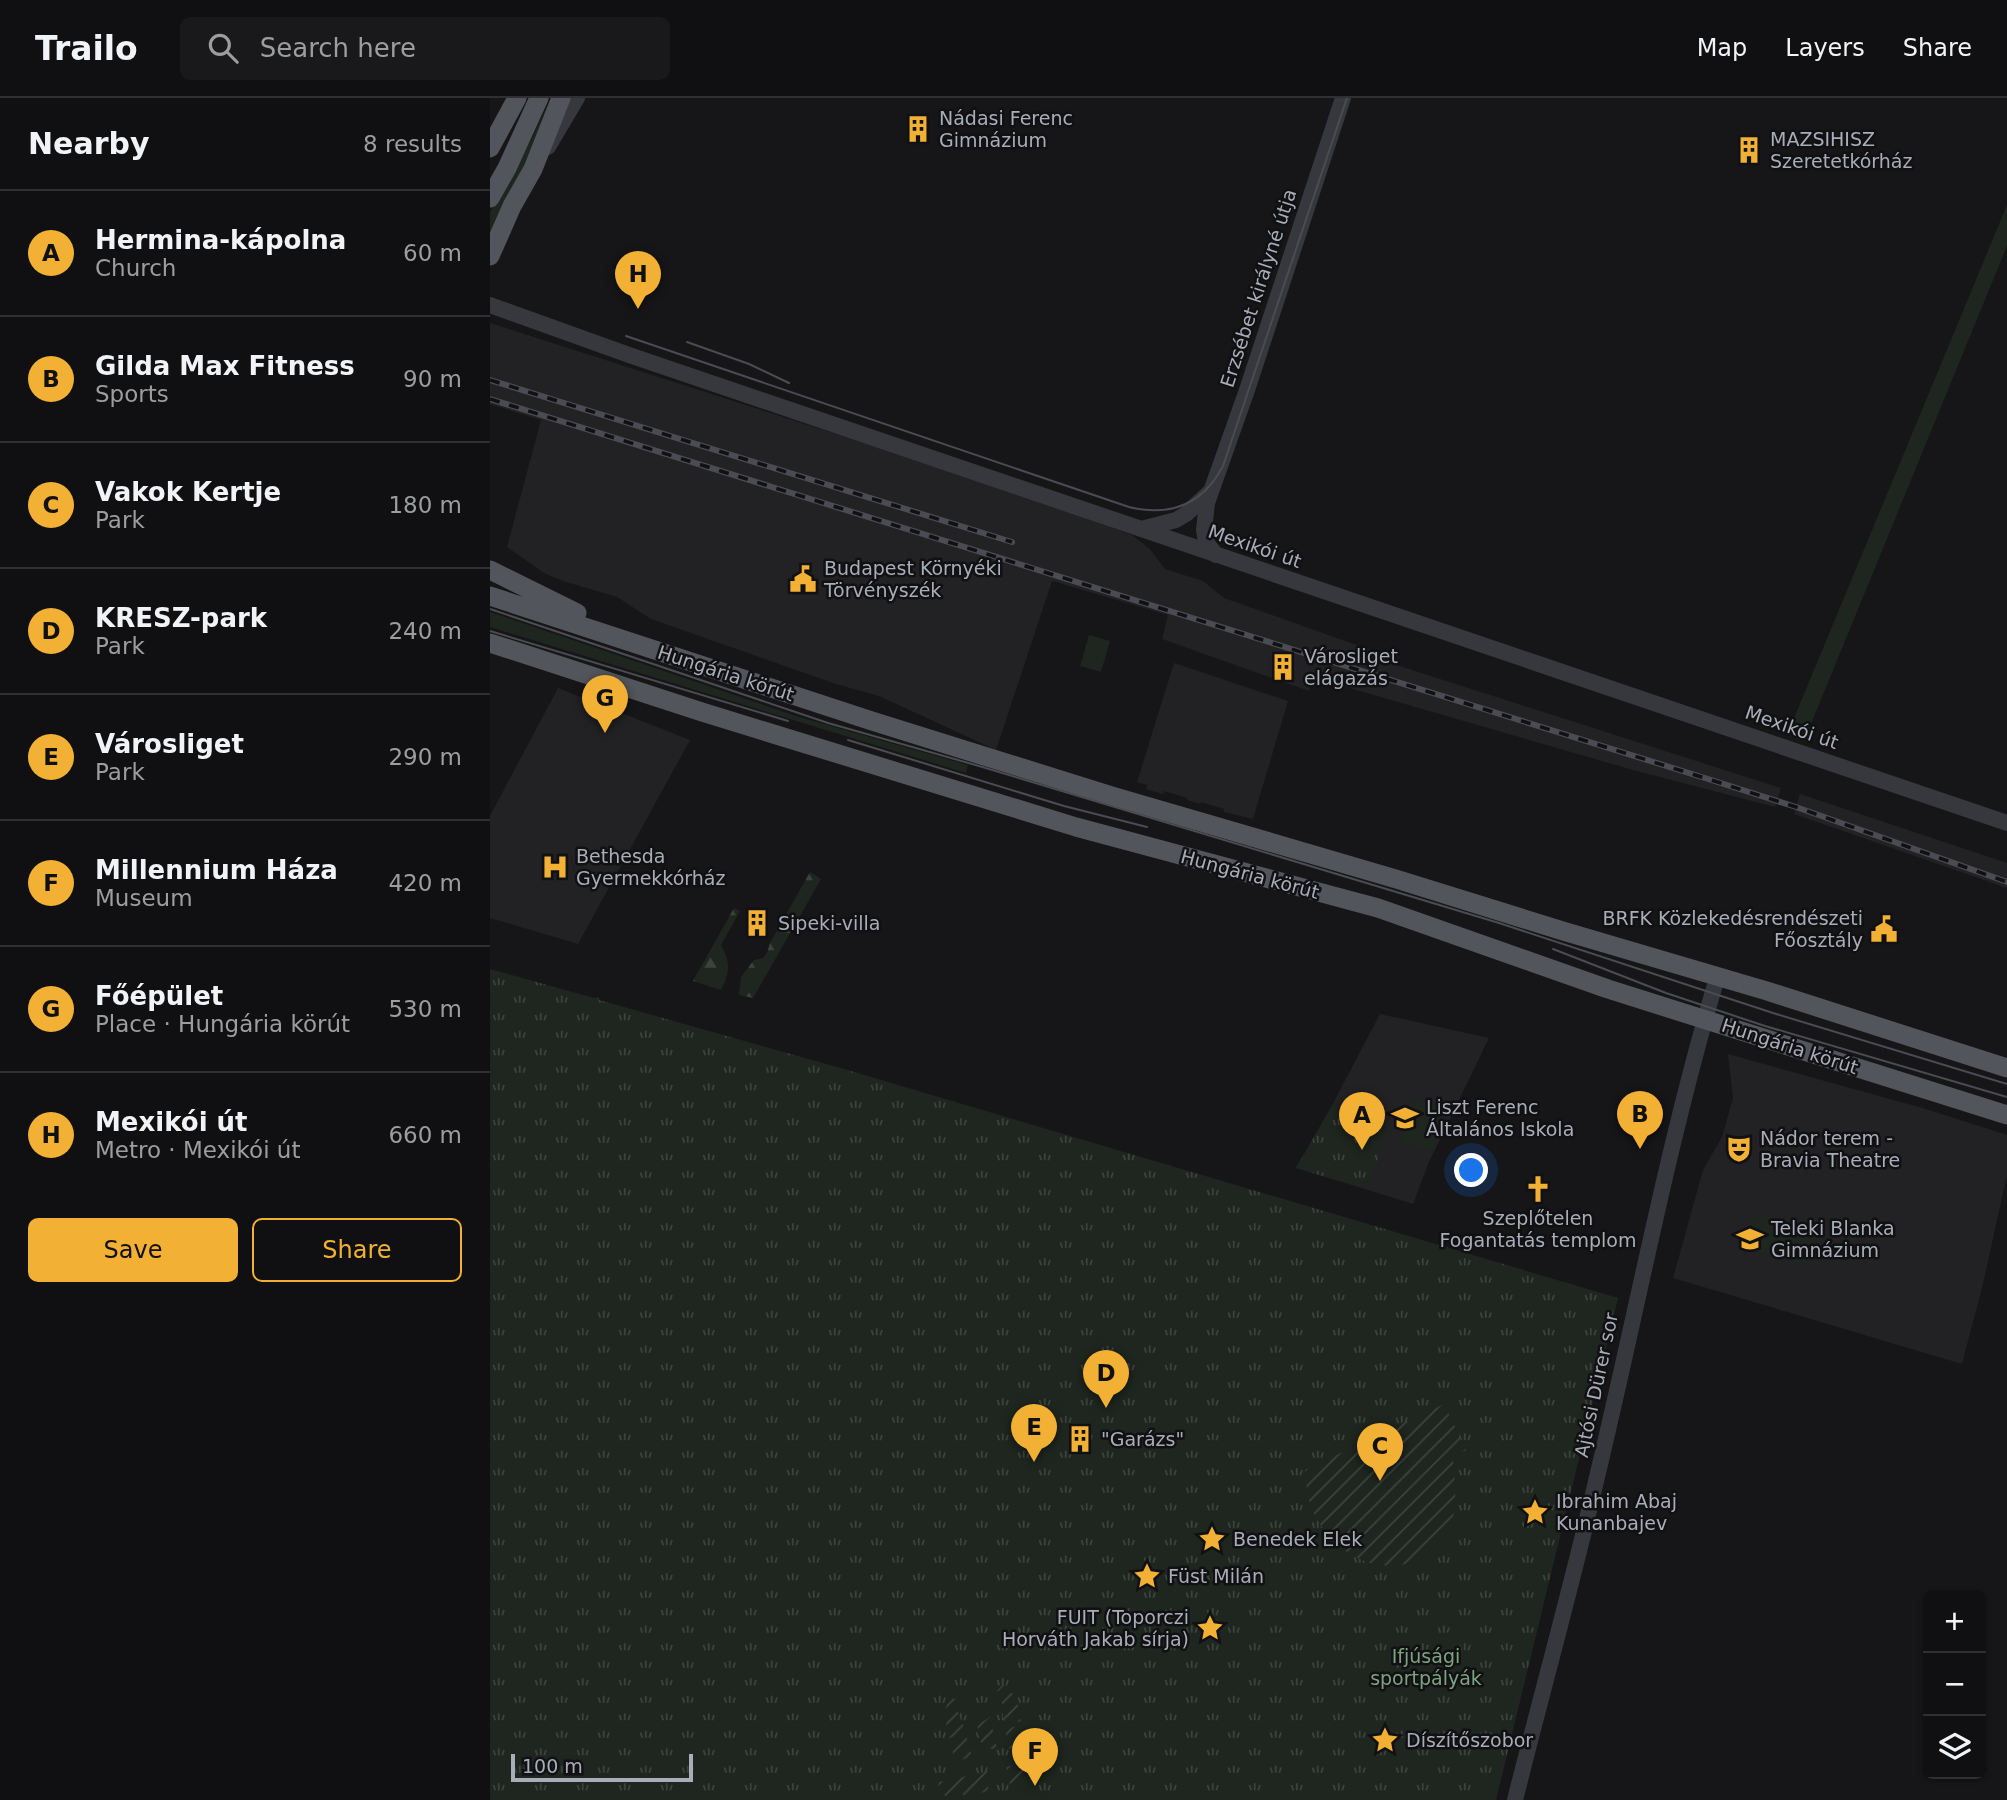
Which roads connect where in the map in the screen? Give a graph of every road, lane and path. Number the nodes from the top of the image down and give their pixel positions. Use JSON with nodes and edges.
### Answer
{"nodes":[{"id":1,"x":517,"y":98,"type":"edge"},
{"id":2,"x":539,"y":98,"type":"edge"},
{"id":3,"x":561,"y":98,"type":"edge"},
{"id":4,"x":577,"y":98,"type":"edge"},
{"id":5,"x":1343,"y":98,"type":"edge"},
{"id":6,"x":490,"y":148,"type":"edge"},
{"id":7,"x":533,"y":169,"type":"junction"},
{"id":8,"x":490,"y":198,"type":"edge"},
{"id":9,"x":490,"y":256,"type":"edge"},
{"id":10,"x":490,"y":305,"type":"edge"},
{"id":11,"x":1211,"y":491,"type":"junction"},
{"id":12,"x":1140,"y":530,"type":"junction"},
{"id":13,"x":1216,"y":555,"type":"junction"},
{"id":14,"x":490,"y":570,"type":"edge"},
{"id":15,"x":490,"y":596,"type":"edge"},
{"id":16,"x":490,"y":643,"type":"edge"},
{"id":17,"x":640,"y":645,"type":"junction"},
{"id":18,"x":490,"y":656,"type":"edge"},
{"id":19,"x":547,"y":661,"type":"junction"},
{"id":20,"x":2007,"y":823,"type":"edge"},
{"id":21,"x":1717,"y":978,"type":"junction"},
{"id":22,"x":1705,"y":1019,"type":"junction"},
{"id":23,"x":2007,"y":1068,"type":"edge"},
{"id":24,"x":2007,"y":1115,"type":"edge"},
{"id":25,"x":1514,"y":1800,"type":"edge"}],
"edges":[{"from":1,"to":6,"type":"main road"},
{"from":2,"to":8,"type":"main road"},
{"from":3,"to":7,"type":"main road"},
{"from":4,"to":7,"type":"street"},
{"from":5,"to":11,"type":"street","name":"Erzsébet királyné útja"},
{"from":7,"to":9,"type":"main road"},
{"from":10,"to":12,"type":"street","name":"Mexikói út"},
{"from":11,"to":12,"type":"street","name":"Erzsébet királyné útja"},
{"from":11,"to":13,"type":"street","name":"Erzsébet királyné útja"},
{"from":12,"to":13,"type":"street","name":"Mexikói út"},
{"from":13,"to":20,"type":"street","name":"Mexikói út"},
{"from":14,"to":17,"type":"main road"},
{"from":15,"to":17,"type":"main road","name":"Hungária körút"},
{"from":16,"to":19,"type":"main road","name":"Hungária körút"},
{"from":17,"to":21,"type":"main road","name":"Hungária körút"},
{"from":18,"to":19,"type":"main road"},
{"from":19,"to":22,"type":"main road","name":"Hungária körút"},
{"from":21,"to":22,"type":"street","name":"Ajtósi Dürer sor"},
{"from":21,"to":23,"type":"main road","name":"Hungária körút"},
{"from":22,"to":24,"type":"main road","name":"Hungária körút"},
{"from":22,"to":25,"type":"street","name":"Ajtósi Dürer sor"}]}
